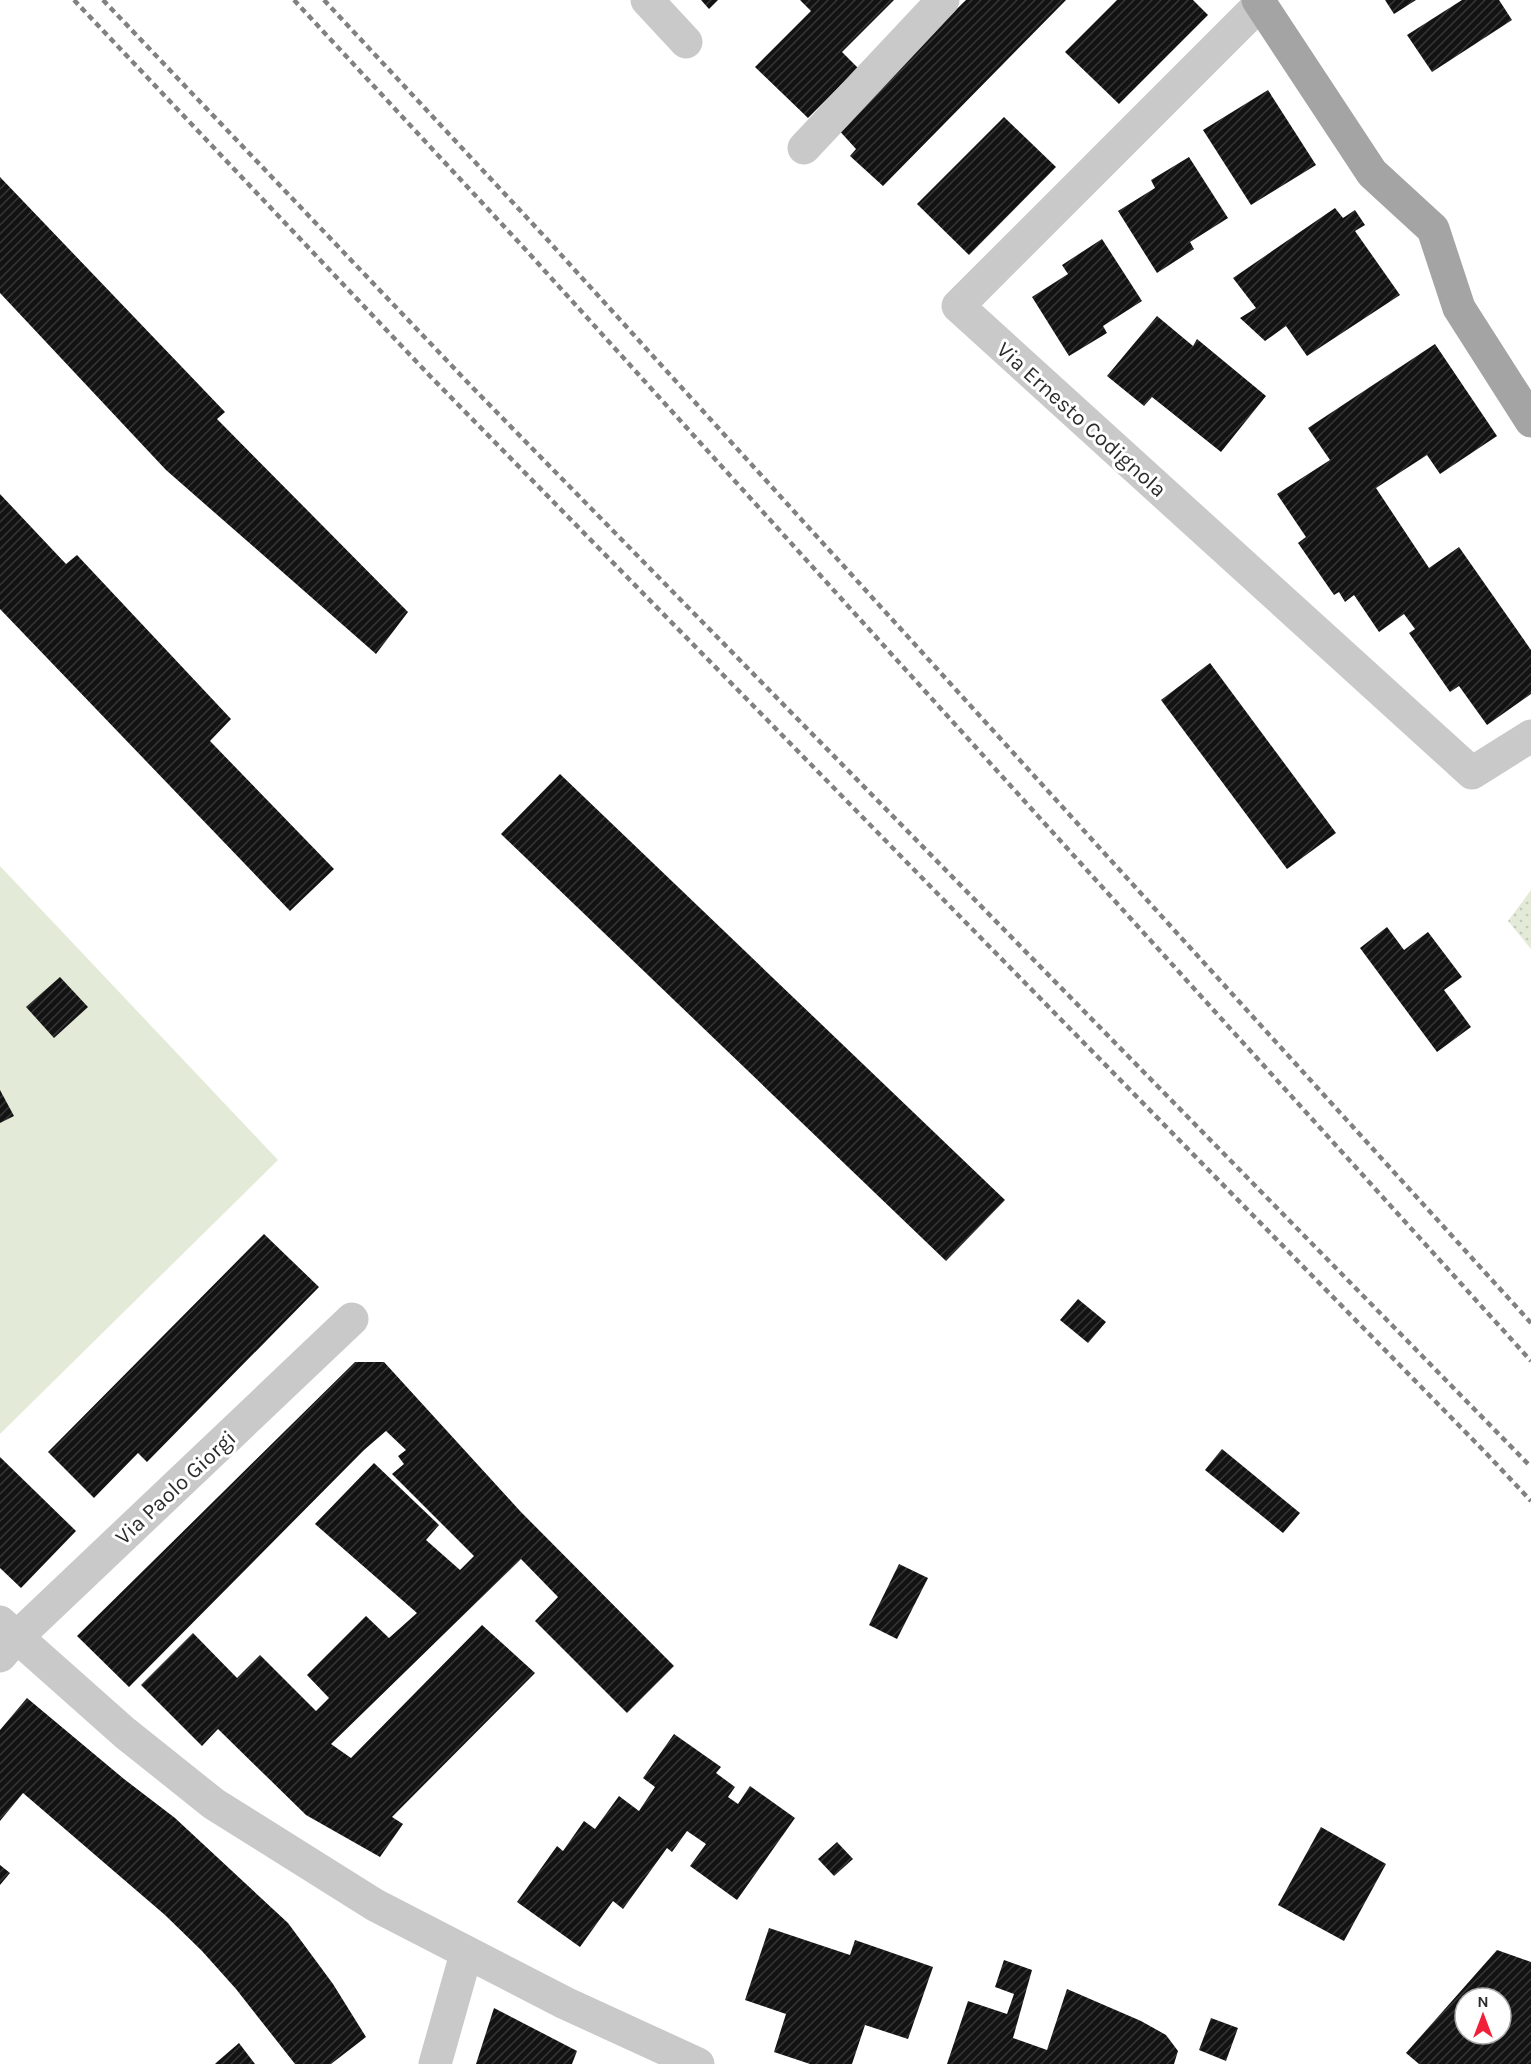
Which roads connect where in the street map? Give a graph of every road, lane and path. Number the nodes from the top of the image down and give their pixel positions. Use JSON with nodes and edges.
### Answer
{"nodes":[{"id":1,"x":647,"y":0,"type":"edge"},
{"id":2,"x":944,"y":0,"type":"edge"},
{"id":3,"x":1259,"y":2,"type":"edge"},
{"id":4,"x":686,"y":42,"type":"dead end"},
{"id":5,"x":804,"y":148,"type":"dead end"},
{"id":6,"x":1531,"y":421,"type":"edge"},
{"id":7,"x":1531,"y":736,"type":"edge"},
{"id":8,"x":352,"y":1319,"type":"dead end"},
{"id":9,"x":5,"y":1639,"type":"edge"},
{"id":10,"x":466,"y":1954,"type":"junction"},
{"id":11,"x":435,"y":2064,"type":"edge"},
{"id":12,"x":698,"y":2064,"type":"edge"}],
"edges":[{"from":1,"to":4,"type":"street"},
{"from":2,"to":5,"type":"street"},
{"from":3,"to":6,"type":"main road"},
{"from":3,"to":7,"type":"street","name":"Via Ernesto Codignola"},
{"from":8,"to":9,"type":"street","name":"Via Paolo Giorgi"},
{"from":9,"to":10,"type":"street"},
{"from":10,"to":11,"type":"street"},
{"from":10,"to":12,"type":"street"}]}
